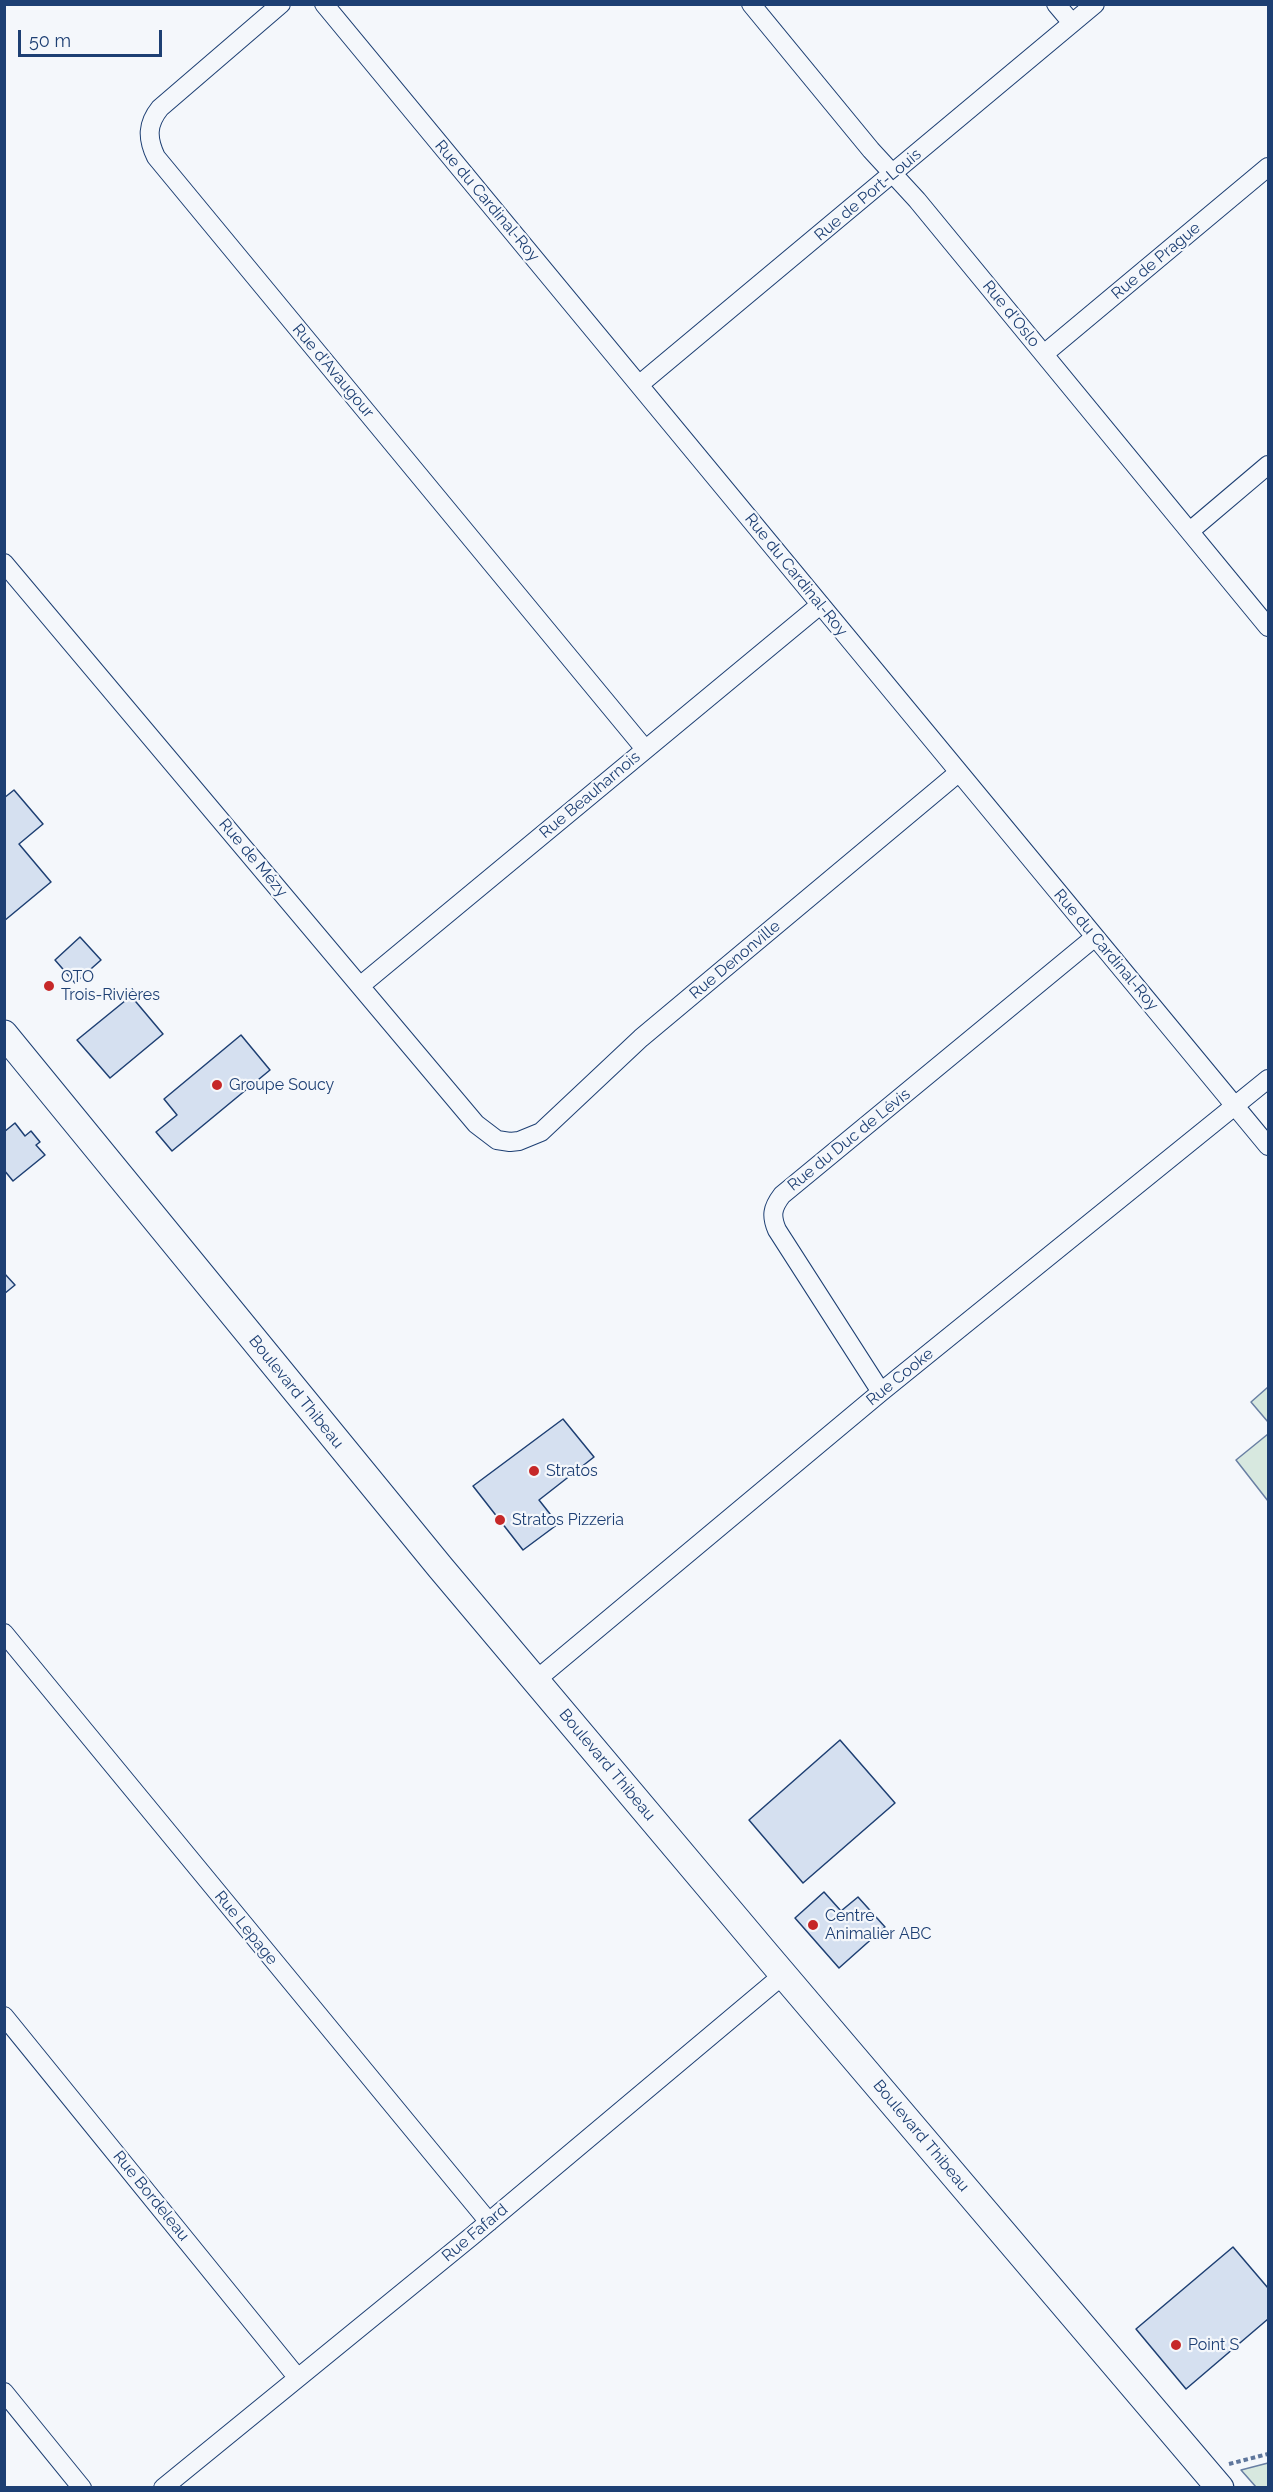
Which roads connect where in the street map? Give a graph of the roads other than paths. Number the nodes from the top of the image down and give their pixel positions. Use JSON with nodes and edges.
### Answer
{"nodes":[{"id":1,"x":281,"y":4,"type":"edge"},
{"id":2,"x":324,"y":4,"type":"edge"},
{"id":3,"x":751,"y":4,"type":"edge"},
{"id":4,"x":1056,"y":4,"type":"edge"},
{"id":5,"x":1095,"y":4,"type":"edge"},
{"id":6,"x":1072,"y":23,"type":"junction"},
{"id":7,"x":1269,"y":167,"type":"edge"},
{"id":8,"x":893,"y":174,"type":"junction"},
{"id":9,"x":1044,"y":354,"type":"junction"},
{"id":10,"x":640,"y":384,"type":"junction"},
{"id":11,"x":1269,"y":465,"type":"edge"},
{"id":12,"x":1190,"y":531,"type":"junction"},
{"id":13,"x":4,"y":563,"type":"edge"},
{"id":14,"x":820,"y":605,"type":"junction"},
{"id":15,"x":1269,"y":627,"type":"edge"},
{"id":16,"x":645,"y":749,"type":"junction"},
{"id":17,"x":958,"y":773,"type":"junction"},
{"id":18,"x":1095,"y":937,"type":"junction"},
{"id":19,"x":360,"y":986,"type":"junction"},
{"id":20,"x":4,"y":1034,"type":"edge"},
{"id":21,"x":1269,"y":1079,"type":"edge"},
{"id":22,"x":1235,"y":1106,"type":"junction"},
{"id":23,"x":510,"y":1142,"type":"joint"},
{"id":24,"x":1269,"y":1146,"type":"edge"},
{"id":25,"x":881,"y":1392,"type":"junction"},
{"id":26,"x":4,"y":1633,"type":"edge"},
{"id":27,"x":536,"y":1680,"type":"junction"},
{"id":28,"x":783,"y":1975,"type":"junction"},
{"id":29,"x":4,"y":2016,"type":"edge"},
{"id":30,"x":489,"y":2222,"type":"junction"},
{"id":31,"x":297,"y":2377,"type":"junction"},
{"id":32,"x":4,"y":2392,"type":"edge"},
{"id":33,"x":1213,"y":2479,"type":"edge"},
{"id":34,"x":82,"y":2487,"type":"edge"},
{"id":35,"x":163,"y":2487,"type":"edge"}],
"edges":[{"from":1,"to":16,"type":"street","name":"Rue d'Avaugour"},
{"from":2,"to":10,"type":"street","name":"Rue du Cardinal-Roy"},
{"from":3,"to":8,"type":"street","name":"Rue d'Oslo"},
{"from":4,"to":6,"type":"street"},
{"from":5,"to":6,"type":"street","name":"Rue de Port-Louis"},
{"from":6,"to":8,"type":"street","name":"Rue de Port-Louis"},
{"from":7,"to":9,"type":"street","name":"Rue de Prague"},
{"from":8,"to":9,"type":"street","name":"Rue d'Oslo"},
{"from":8,"to":10,"type":"street","name":"Rue de Port-Louis"},
{"from":9,"to":12,"type":"street","name":"Rue d'Oslo"},
{"from":10,"to":14,"type":"street","name":"Rue du Cardinal-Roy"},
{"from":11,"to":12,"type":"street"},
{"from":12,"to":15,"type":"street","name":"Rue d'Oslo"},
{"from":13,"to":19,"type":"street","name":"Rue de Mézy"},
{"from":14,"to":16,"type":"street","name":"Rue Beauharnois"},
{"from":14,"to":17,"type":"street","name":"Rue du Cardinal-Roy"},
{"from":16,"to":19,"type":"street","name":"Rue Beauharnois"},
{"from":17,"to":18,"type":"street","name":"Rue du Cardinal-Roy"},
{"from":17,"to":23,"type":"street","name":"Rue Denonville"},
{"from":18,"to":22,"type":"street","name":"Rue du Cardinal-Roy"},
{"from":18,"to":25,"type":"street","name":"Rue du Duc de Lévis"},
{"from":19,"to":23,"type":"street","name":"Rue de Mézy"},
{"from":20,"to":27,"type":"main road","name":"Boulevard Thibeau"},
{"from":21,"to":22,"type":"street","name":"Rue Cooke"},
{"from":22,"to":24,"type":"street","name":"Rue du Cardinal-Roy"},
{"from":22,"to":25,"type":"street","name":"Rue Cooke"},
{"from":25,"to":27,"type":"street","name":"Rue Cooke"},
{"from":26,"to":30,"type":"street","name":"Rue Lepage"},
{"from":27,"to":28,"type":"main road","name":"Boulevard Thibeau"},
{"from":28,"to":30,"type":"street","name":"Rue Fafard"},
{"from":28,"to":33,"type":"main road","name":"Boulevard Thibeau"},
{"from":29,"to":31,"type":"street","name":"Rue Bordeleau"},
{"from":30,"to":31,"type":"street","name":"Rue Fafard"},
{"from":31,"to":35,"type":"street","name":"Rue Fafard"},
{"from":32,"to":34,"type":"street"}]}
